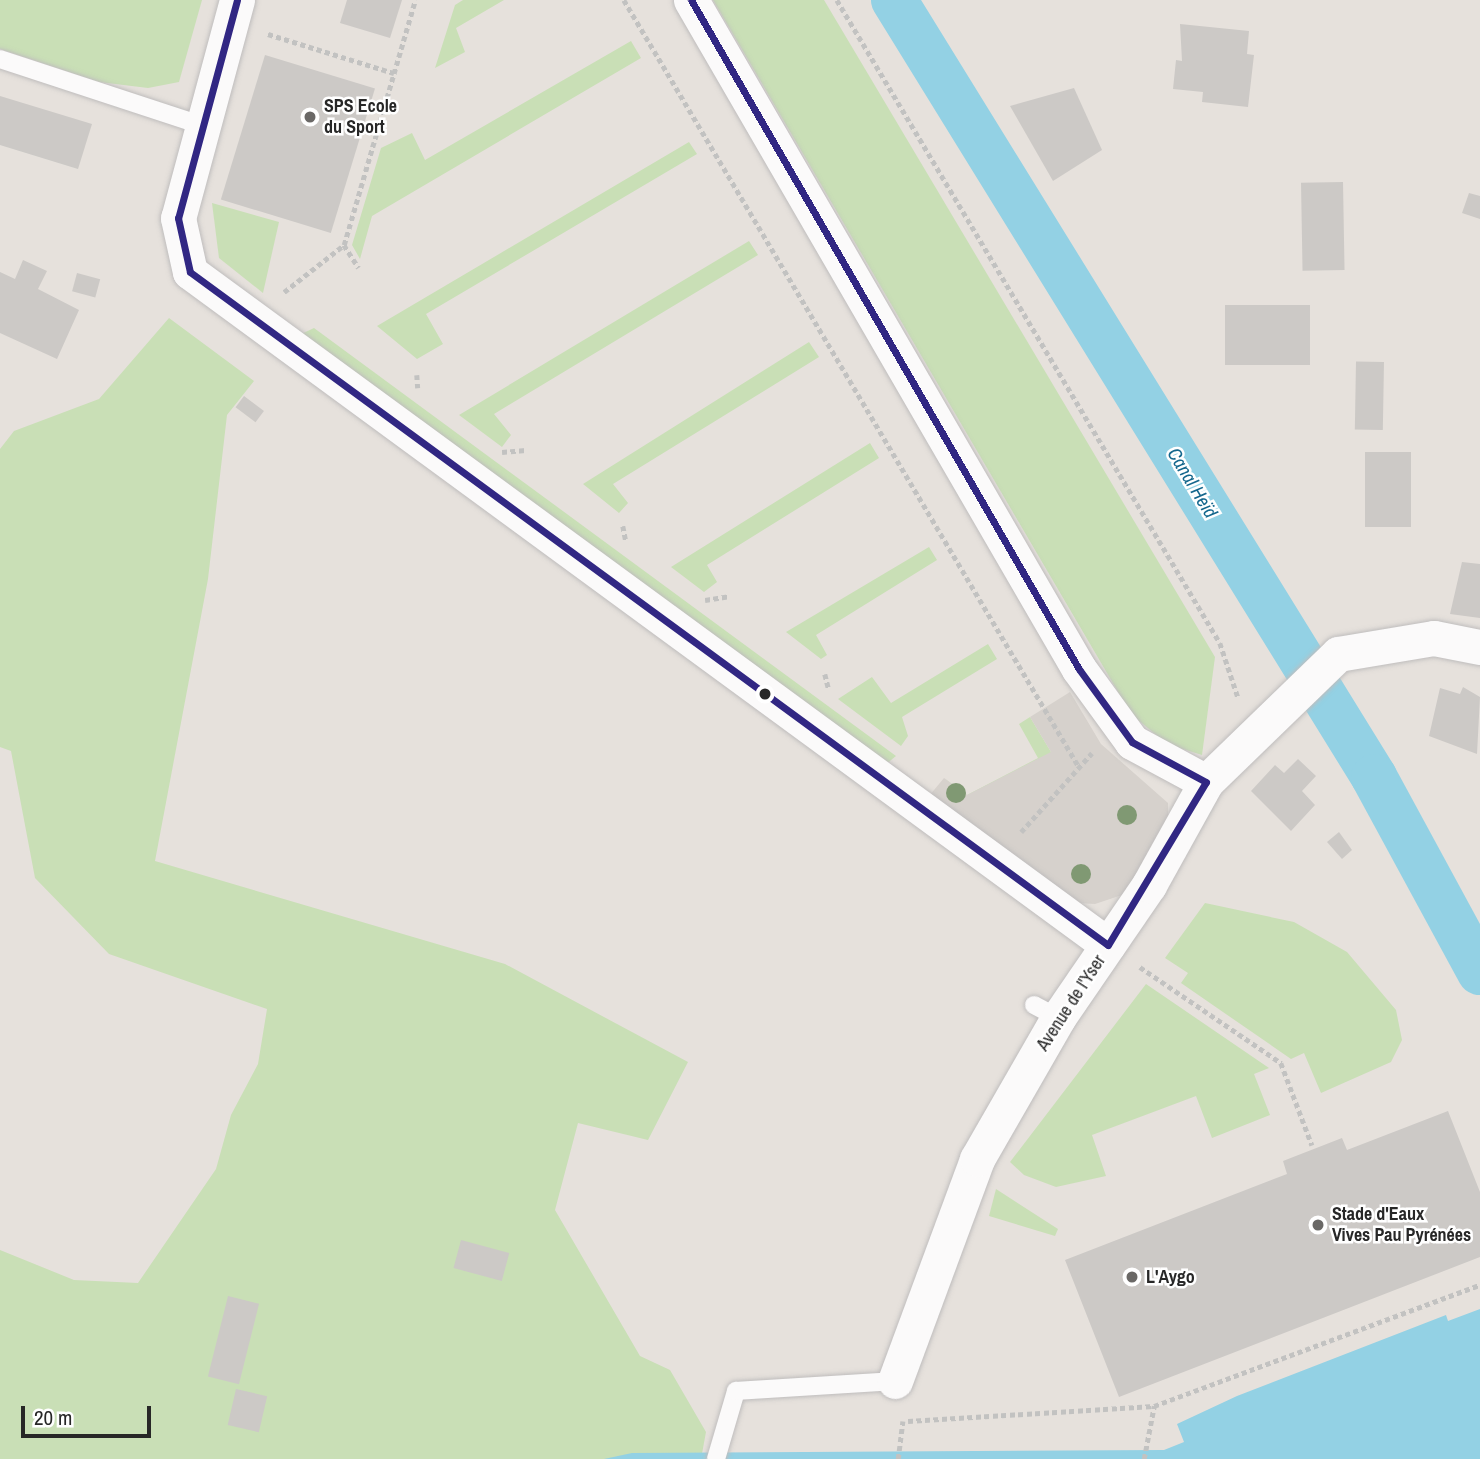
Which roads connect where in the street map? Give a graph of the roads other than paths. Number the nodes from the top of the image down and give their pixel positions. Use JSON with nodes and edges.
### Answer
{"nodes":[{"id":1,"x":691,"y":0,"type":"edge"},
{"id":2,"x":233,"y":11,"type":"edge"},
{"id":3,"x":0,"y":59,"type":"edge"},
{"id":4,"x":201,"y":125,"type":"junction"},
{"id":5,"x":1480,"y":647,"type":"edge"},
{"id":6,"x":1206,"y":782,"type":"junction"},
{"id":7,"x":1108,"y":945,"type":"junction"},
{"id":8,"x":895,"y":1381,"type":"joint"},
{"id":9,"x":716,"y":1459,"type":"edge"}],
"edges":[{"from":1,"to":6,"type":"street"},
{"from":2,"to":4,"type":"street"},
{"from":3,"to":4,"type":"lane"},
{"from":4,"to":7,"type":"street"},
{"from":5,"to":6,"type":"street","name":"Avenue de l'Yser"},
{"from":6,"to":7,"type":"street","name":"Avenue de l'Yser"},
{"from":7,"to":8,"type":"street","name":"Avenue de l'Yser"},
{"from":8,"to":9,"type":"lane"}]}
